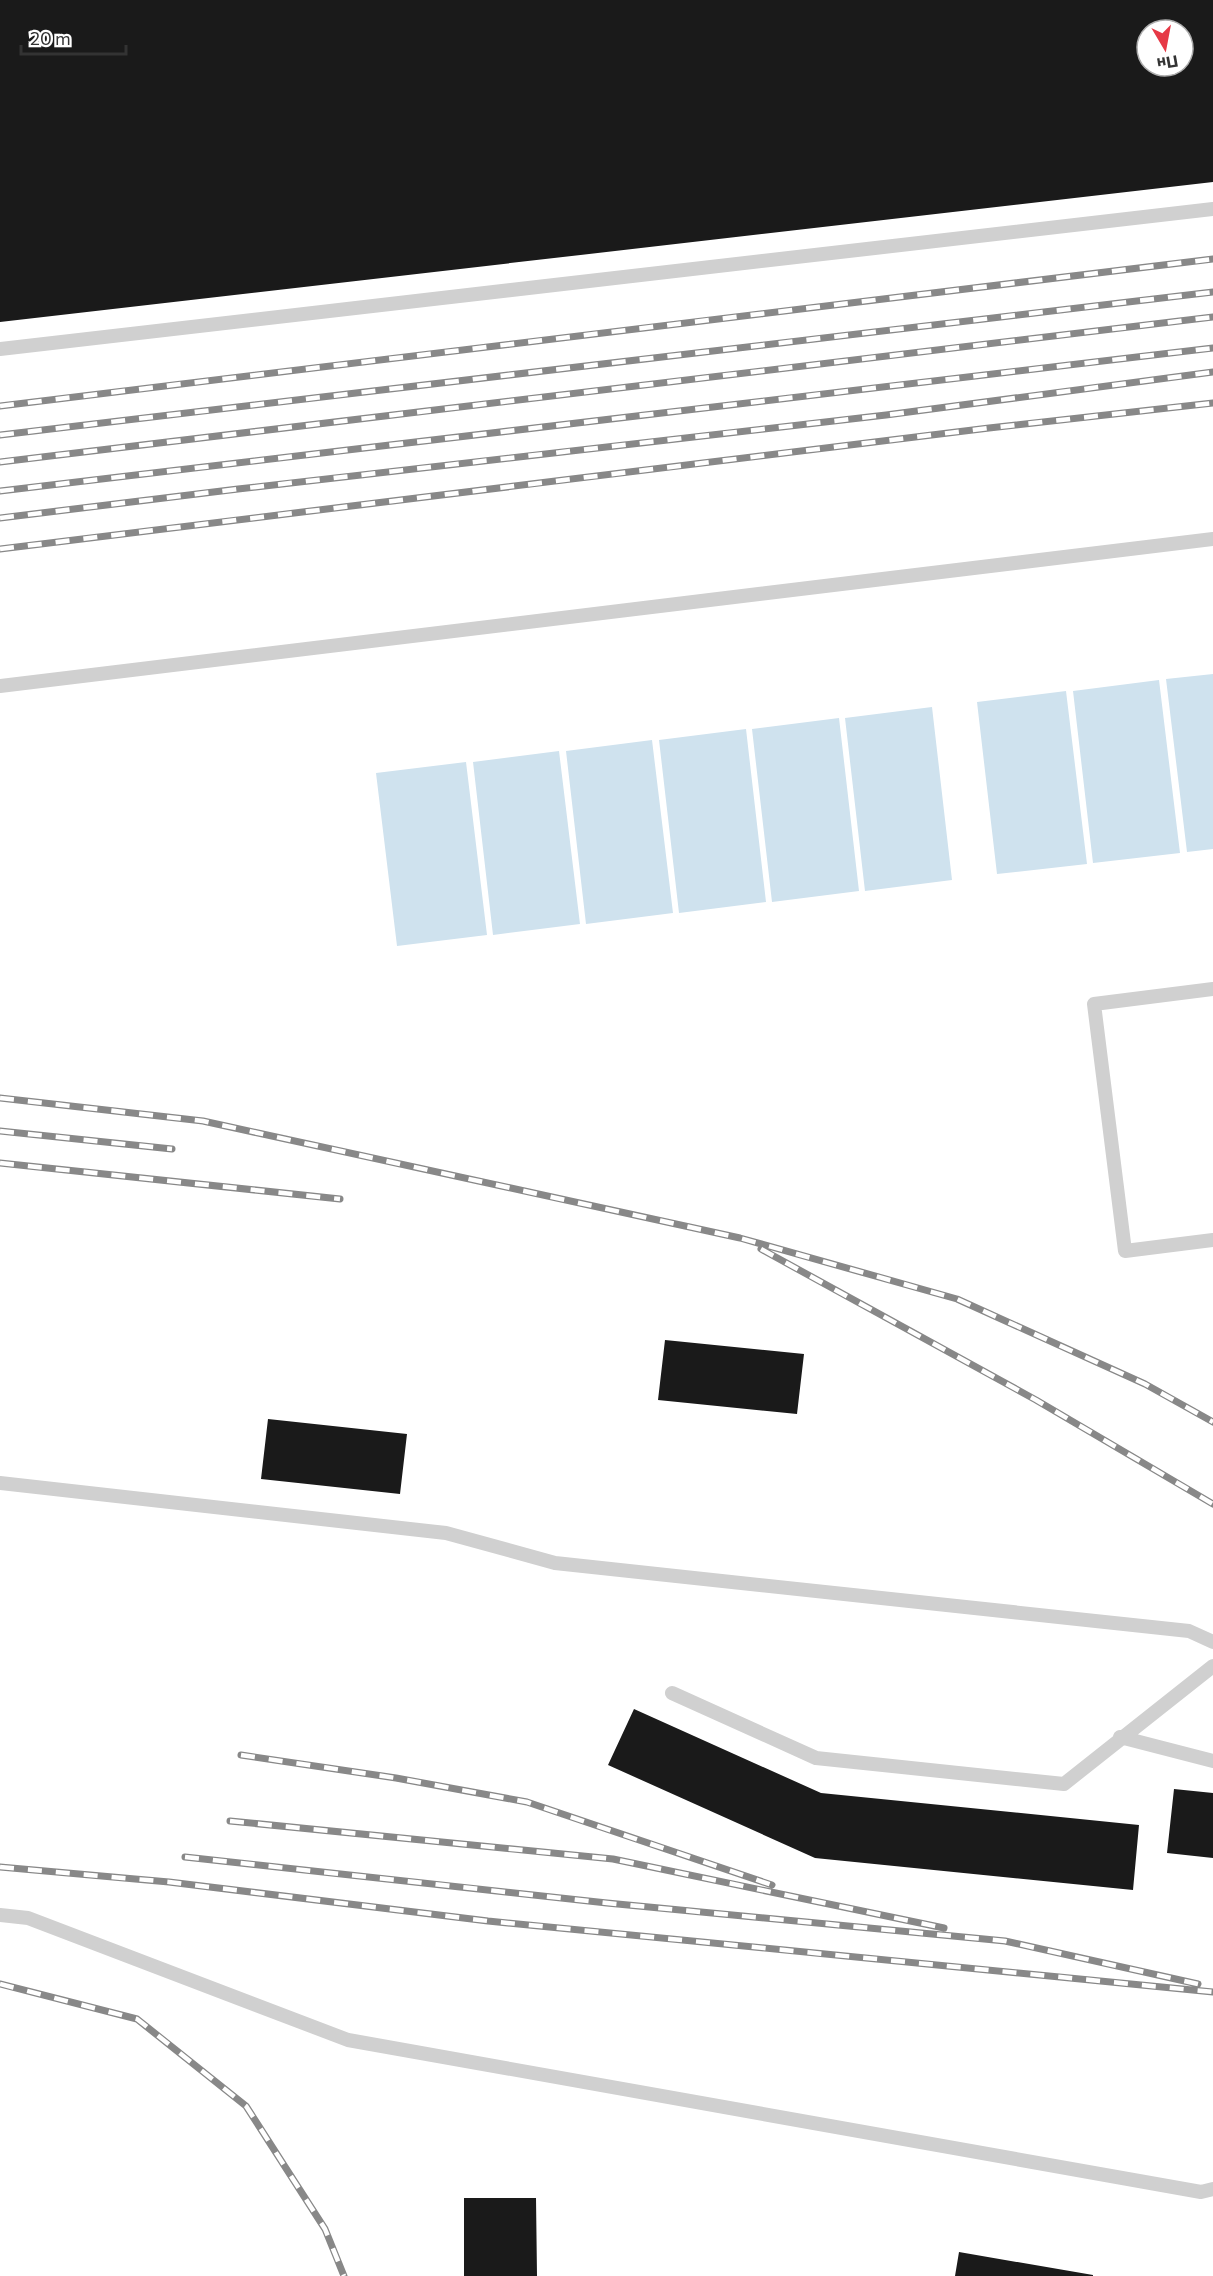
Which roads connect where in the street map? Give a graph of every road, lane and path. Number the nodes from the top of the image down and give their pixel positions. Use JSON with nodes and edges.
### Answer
{"nodes":[{"id":1,"x":1213,"y":209,"type":"edge"},
{"id":2,"x":0,"y":349,"type":"edge"},
{"id":3,"x":1213,"y":539,"type":"edge"},
{"id":4,"x":0,"y":686,"type":"edge"},
{"id":5,"x":1213,"y":989,"type":"edge"},
{"id":6,"x":1213,"y":1240,"type":"edge"},
{"id":7,"x":0,"y":1483,"type":"edge"},
{"id":8,"x":1213,"y":1642,"type":"edge"},
{"id":9,"x":1213,"y":1666,"type":"edge"},
{"id":10,"x":672,"y":1693,"type":"dead end"},
{"id":11,"x":1120,"y":1737,"type":"junction"},
{"id":12,"x":1213,"y":1761,"type":"edge"},
{"id":13,"x":0,"y":1916,"type":"edge"},
{"id":14,"x":1213,"y":2189,"type":"edge"}],
"edges":[{"from":1,"to":2,"type":"lane"},
{"from":3,"to":4,"type":"lane"},
{"from":5,"to":6,"type":"lane"},
{"from":7,"to":8,"type":"lane"},
{"from":9,"to":11,"type":"lane"},
{"from":10,"to":11,"type":"lane"},
{"from":11,"to":12,"type":"lane"},
{"from":13,"to":14,"type":"lane"}]}
